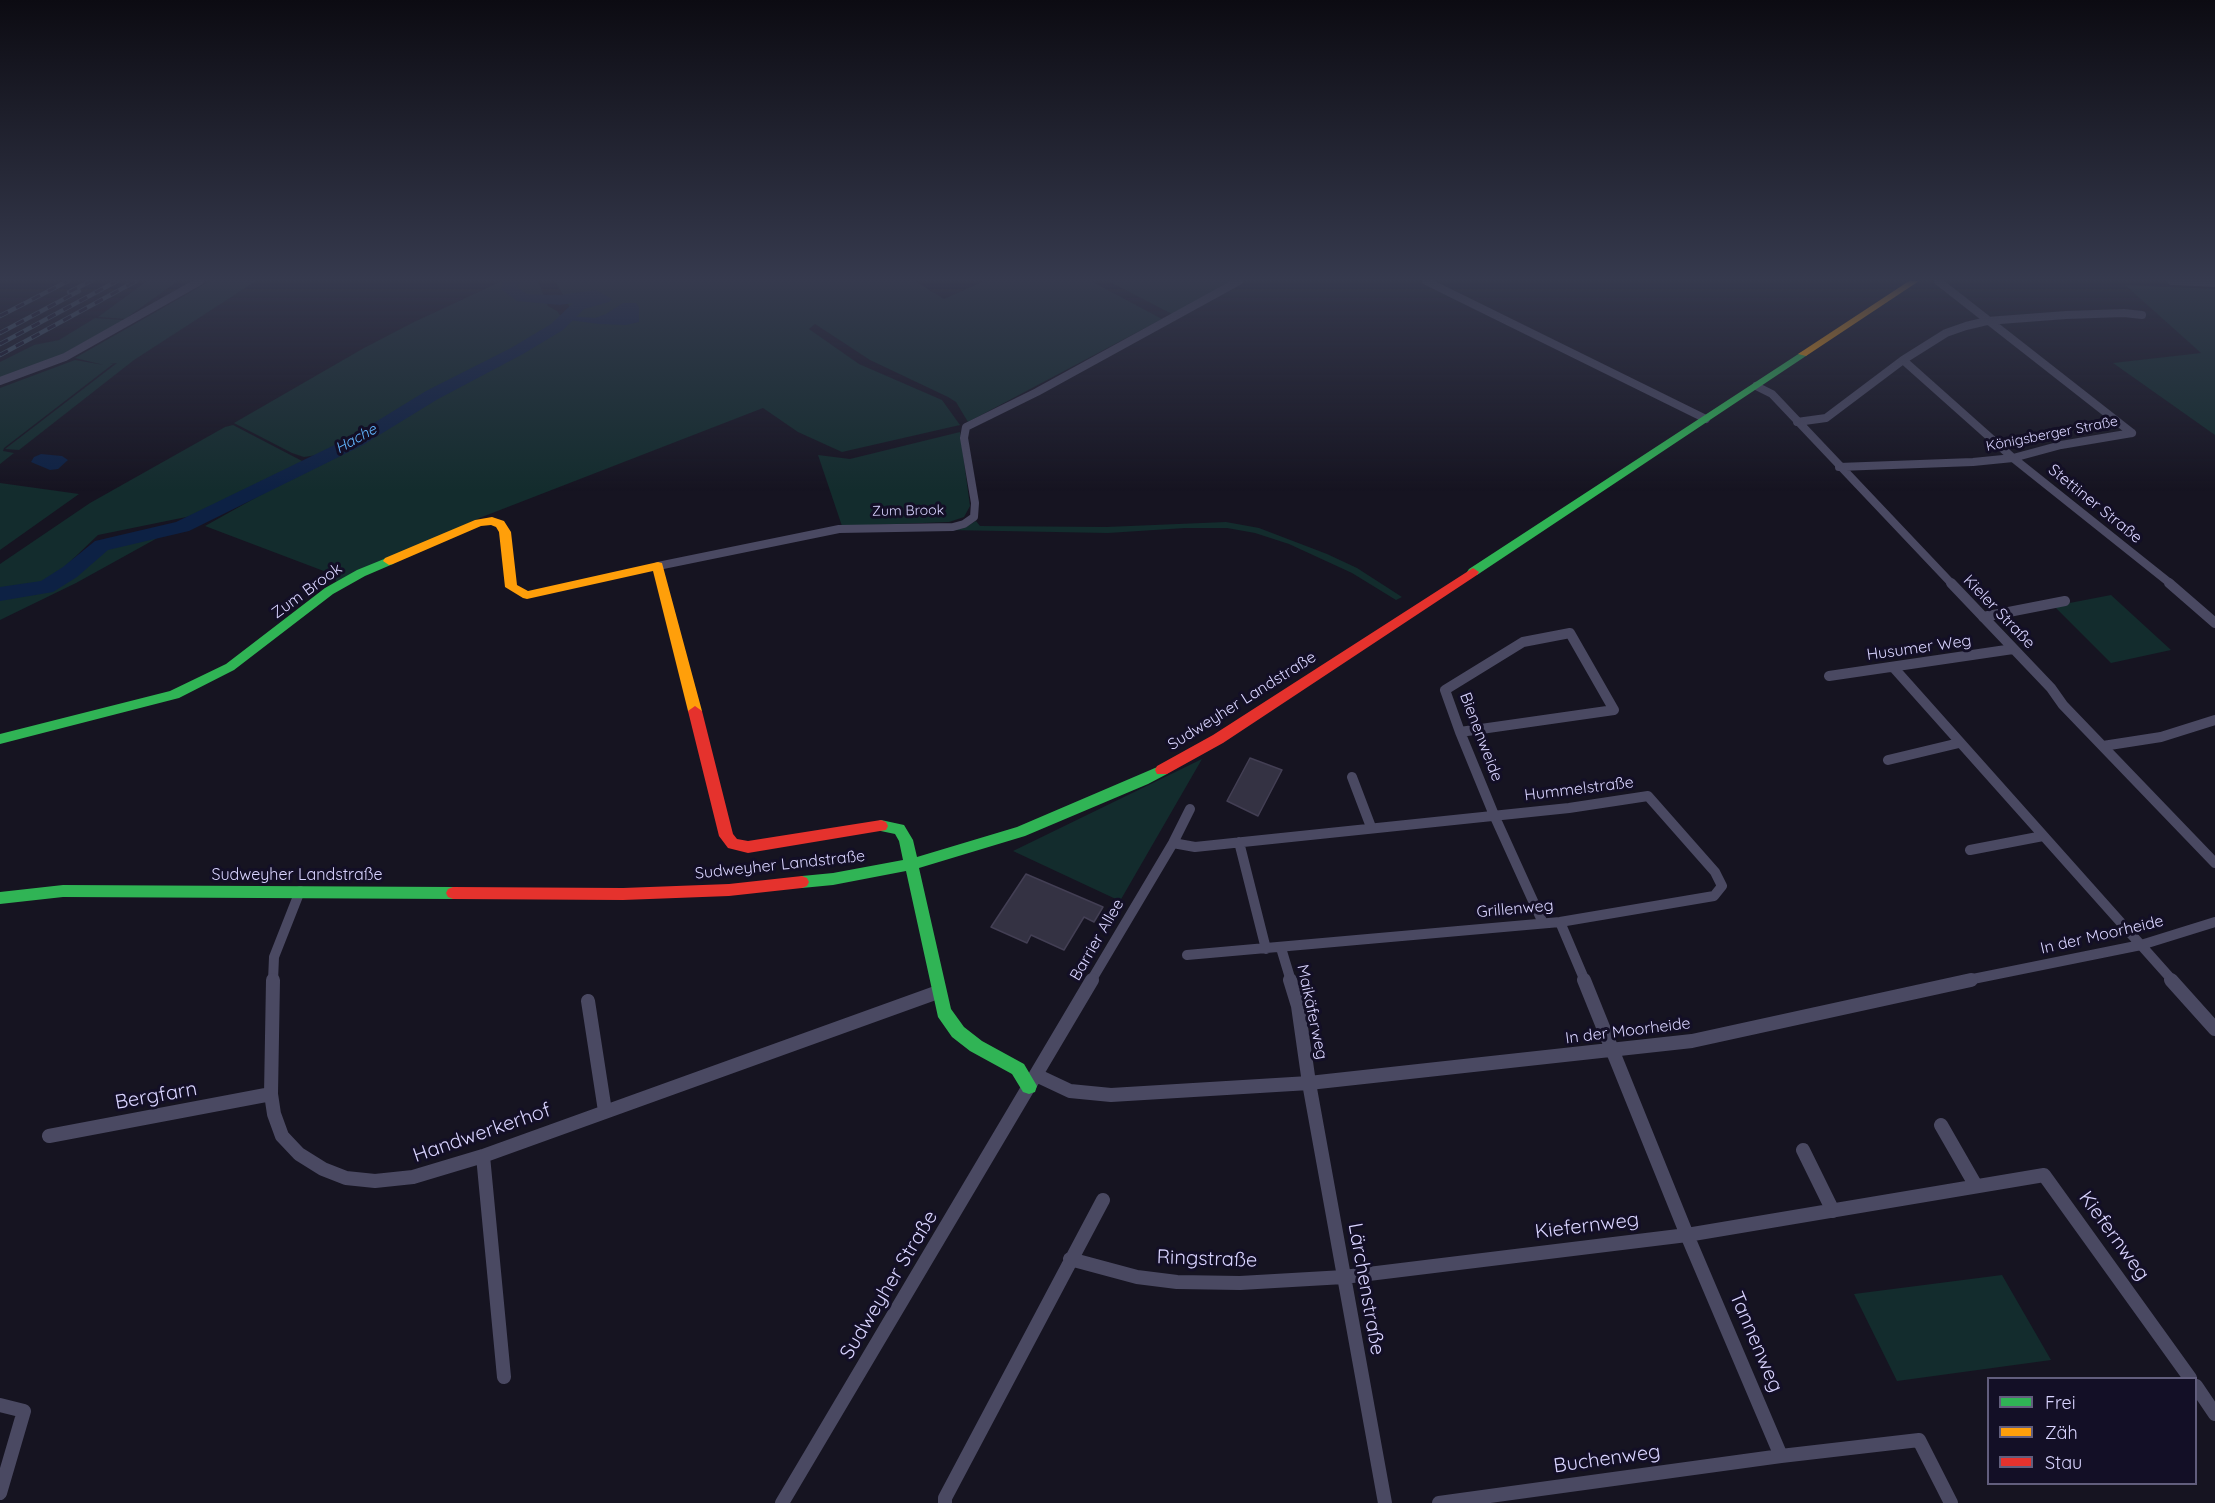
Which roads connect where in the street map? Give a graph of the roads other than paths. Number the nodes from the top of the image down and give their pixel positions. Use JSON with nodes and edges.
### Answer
{"nodes":[{"id":1,"x":75,"y":351,"type":"edge"},
{"id":2,"x":1111,"y":351,"type":"edge"},
{"id":3,"x":1568,"y":351,"type":"edge"},
{"id":4,"x":1809,"y":351,"type":"edge"},
{"id":5,"x":1917,"y":351,"type":"edge"},
{"id":6,"x":2027,"y":351,"type":"edge"},
{"id":7,"x":1903,"y":360,"type":"junction"},
{"id":8,"x":0,"y":381,"type":"edge"},
{"id":9,"x":1756,"y":386,"type":"junction"},
{"id":10,"x":1706,"y":419,"type":"junction"},
{"id":11,"x":1797,"y":422,"type":"junction"},
{"id":12,"x":2013,"y":458,"type":"junction"},
{"id":13,"x":1839,"y":466,"type":"junction"},
{"id":14,"x":658,"y":566,"type":"junction"},
{"id":15,"x":2065,"y":602,"type":"dead end"},
{"id":16,"x":1983,"y":617,"type":"junction"},
{"id":17,"x":2215,"y":623,"type":"edge"},
{"id":18,"x":2013,"y":649,"type":"junction"},
{"id":19,"x":1893,"y":667,"type":"junction"},
{"id":20,"x":1828,"y":675,"type":"dead end"},
{"id":21,"x":2215,"y":720,"type":"edge"},
{"id":22,"x":1460,"y":732,"type":"junction"},
{"id":23,"x":0,"y":739,"type":"edge"},
{"id":24,"x":1959,"y":743,"type":"junction"},
{"id":25,"x":2103,"y":746,"type":"junction"},
{"id":26,"x":1888,"y":760,"type":"dead end"},
{"id":27,"x":1352,"y":777,"type":"dead end"},
{"id":28,"x":1648,"y":796,"type":"joint"},
{"id":29,"x":1190,"y":809,"type":"dead end"},
{"id":30,"x":1494,"y":815,"type":"junction"},
{"id":31,"x":1371,"y":827,"type":"junction"},
{"id":32,"x":2043,"y":836,"type":"junction"},
{"id":33,"x":1239,"y":842,"type":"junction"},
{"id":34,"x":1173,"y":843,"type":"junction"},
{"id":35,"x":1970,"y":850,"type":"dead end"},
{"id":36,"x":2215,"y":863,"type":"edge"},
{"id":37,"x":913,"y":864,"type":"junction"},
{"id":38,"x":300,"y":891,"type":"junction"},
{"id":39,"x":0,"y":898,"type":"edge"},
{"id":40,"x":1560,"y":922,"type":"junction"},
{"id":41,"x":2215,"y":922,"type":"edge"},
{"id":42,"x":1543,"y":923,"type":"junction"},
{"id":43,"x":2141,"y":945,"type":"junction"},
{"id":44,"x":1281,"y":948,"type":"junction"},
{"id":45,"x":1266,"y":950,"type":"junction"},
{"id":46,"x":1187,"y":955,"type":"dead end"},
{"id":47,"x":938,"y":992,"type":"junction"},
{"id":48,"x":588,"y":1001,"type":"dead end"},
{"id":49,"x":2215,"y":1029,"type":"edge"},
{"id":50,"x":1614,"y":1050,"type":"junction"},
{"id":51,"x":1033,"y":1081,"type":"junction"},
{"id":52,"x":1309,"y":1083,"type":"junction"},
{"id":53,"x":271,"y":1094,"type":"junction"},
{"id":54,"x":605,"y":1111,"type":"junction"},
{"id":55,"x":1941,"y":1125,"type":"dead end"},
{"id":56,"x":49,"y":1136,"type":"dead end"},
{"id":57,"x":1803,"y":1150,"type":"dead end"},
{"id":58,"x":483,"y":1156,"type":"junction"},
{"id":59,"x":1976,"y":1186,"type":"junction"},
{"id":60,"x":1103,"y":1200,"type":"dead end"},
{"id":61,"x":1833,"y":1211,"type":"junction"},
{"id":62,"x":1687,"y":1235,"type":"junction"},
{"id":63,"x":1070,"y":1259,"type":"junction"},
{"id":64,"x":1344,"y":1277,"type":"junction"},
{"id":65,"x":504,"y":1377,"type":"dead end"},
{"id":66,"x":2189,"y":1377,"type":"edge"},
{"id":67,"x":2197,"y":1387,"type":"edge"},
{"id":68,"x":0,"y":1405,"type":"edge"},
{"id":69,"x":2215,"y":1414,"type":"edge"},
{"id":70,"x":1781,"y":1456,"type":"junction"},
{"id":71,"x":0,"y":1492,"type":"edge"},
{"id":72,"x":782,"y":1503,"type":"edge"},
{"id":73,"x":945,"y":1503,"type":"edge"},
{"id":74,"x":1384,"y":1503,"type":"edge"},
{"id":75,"x":1438,"y":1503,"type":"edge"},
{"id":76,"x":1951,"y":1503,"type":"edge"}],
"edges":[{"from":1,"to":8,"type":"street"},
{"from":2,"to":14,"type":"street","name":"Zum Brook"},
{"from":3,"to":10,"type":"street"},
{"from":4,"to":9,"type":"main road"},
{"from":5,"to":7,"type":"street"},
{"from":6,"to":12,"type":"street","name":"Königsberger Straße"},
{"from":7,"to":11,"type":"street"},
{"from":7,"to":12,"type":"street","name":"Stettiner Straße"},
{"from":9,"to":10,"type":"main road","name":"Sudweyher Landstraße"},
{"from":9,"to":11,"type":"street","name":"Kieler Straße"},
{"from":10,"to":37,"type":"main road","name":"Sudweyher Landstraße"},
{"from":11,"to":13,"type":"street","name":"Kieler Straße"},
{"from":12,"to":13,"type":"street","name":"Königsberger Straße"},
{"from":12,"to":17,"type":"street","name":"Stettiner Straße"},
{"from":13,"to":16,"type":"street","name":"Kieler Straße"},
{"from":14,"to":23,"type":"main road","name":"Zum Brook"},
{"from":14,"to":37,"type":"main road"},
{"from":15,"to":16,"type":"street"},
{"from":16,"to":18,"type":"street","name":"Kieler Straße"},
{"from":18,"to":19,"type":"street","name":"Husumer Weg"},
{"from":18,"to":25,"type":"street","name":"Kieler Straße"},
{"from":19,"to":20,"type":"street","name":"Husumer Weg"},
{"from":19,"to":24,"type":"street"},
{"from":21,"to":25,"type":"street"},
{"from":22,"to":22,"type":"street","name":"Bienenweide"},
{"from":22,"to":30,"type":"street","name":"Bienenweide"},
{"from":24,"to":26,"type":"street"},
{"from":24,"to":32,"type":"street"},
{"from":25,"to":36,"type":"street","name":"Kieler Straße"},
{"from":27,"to":31,"type":"street"},
{"from":28,"to":30,"type":"street","name":"Hummelstraße"},
{"from":28,"to":40,"type":"street","name":"Grillenweg"},
{"from":29,"to":34,"type":"street","name":"Barrier Allee"},
{"from":30,"to":31,"type":"street","name":"Hummelstraße"},
{"from":30,"to":42,"type":"street","name":"Bienenweide"},
{"from":31,"to":33,"type":"street","name":"Hummelstraße"},
{"from":32,"to":35,"type":"street"},
{"from":32,"to":43,"type":"street"},
{"from":33,"to":34,"type":"street","name":"Hummelstraße"},
{"from":33,"to":45,"type":"street"},
{"from":34,"to":51,"type":"street","name":"Barrier Allee"},
{"from":37,"to":38,"type":"main road","name":"Sudweyher Landstraße"},
{"from":37,"to":47,"type":"main road"},
{"from":38,"to":39,"type":"main road","name":"Sudweyher Landstraße"},
{"from":38,"to":53,"type":"street","name":"Handwerkerhof"},
{"from":40,"to":42,"type":"street","name":"Grillenweg"},
{"from":40,"to":50,"type":"street"},
{"from":41,"to":43,"type":"street","name":"In der Moorheide"},
{"from":42,"to":44,"type":"street","name":"Grillenweg"},
{"from":43,"to":49,"type":"street"},
{"from":43,"to":50,"type":"street","name":"In der Moorheide"},
{"from":44,"to":45,"type":"street","name":"Grillenweg"},
{"from":44,"to":52,"type":"street","name":"Maikäferweg"},
{"from":45,"to":46,"type":"street","name":"Grillenweg"},
{"from":47,"to":51,"type":"main road"},
{"from":47,"to":54,"type":"street","name":"Handwerkerhof"},
{"from":48,"to":54,"type":"street"},
{"from":50,"to":52,"type":"street","name":"In der Moorheide"},
{"from":50,"to":62,"type":"street","name":"Tannenweg"},
{"from":51,"to":52,"type":"street","name":"In der Moorheide"},
{"from":51,"to":72,"type":"street","name":"Sudweyher Straße"},
{"from":52,"to":64,"type":"street","name":"Lärchenstraße"},
{"from":53,"to":56,"type":"street","name":"Bergfarn"},
{"from":53,"to":58,"type":"street","name":"Handwerkerhof"},
{"from":54,"to":58,"type":"street","name":"Handwerkerhof"},
{"from":55,"to":59,"type":"street"},
{"from":57,"to":61,"type":"street"},
{"from":58,"to":65,"type":"street"},
{"from":59,"to":61,"type":"street","name":"Kiefernweg"},
{"from":59,"to":66,"type":"street","name":"Kiefernweg"},
{"from":60,"to":63,"type":"street"},
{"from":61,"to":62,"type":"street","name":"Kiefernweg"},
{"from":62,"to":64,"type":"street","name":"Kiefernweg"},
{"from":62,"to":70,"type":"street","name":"Tannenweg"},
{"from":63,"to":64,"type":"street","name":"Ringstraße"},
{"from":63,"to":73,"type":"street"},
{"from":64,"to":74,"type":"street","name":"Lärchenstraße"},
{"from":67,"to":69,"type":"street"},
{"from":68,"to":71,"type":"street"},
{"from":70,"to":75,"type":"street","name":"Buchenweg"},
{"from":70,"to":76,"type":"street"}]}
